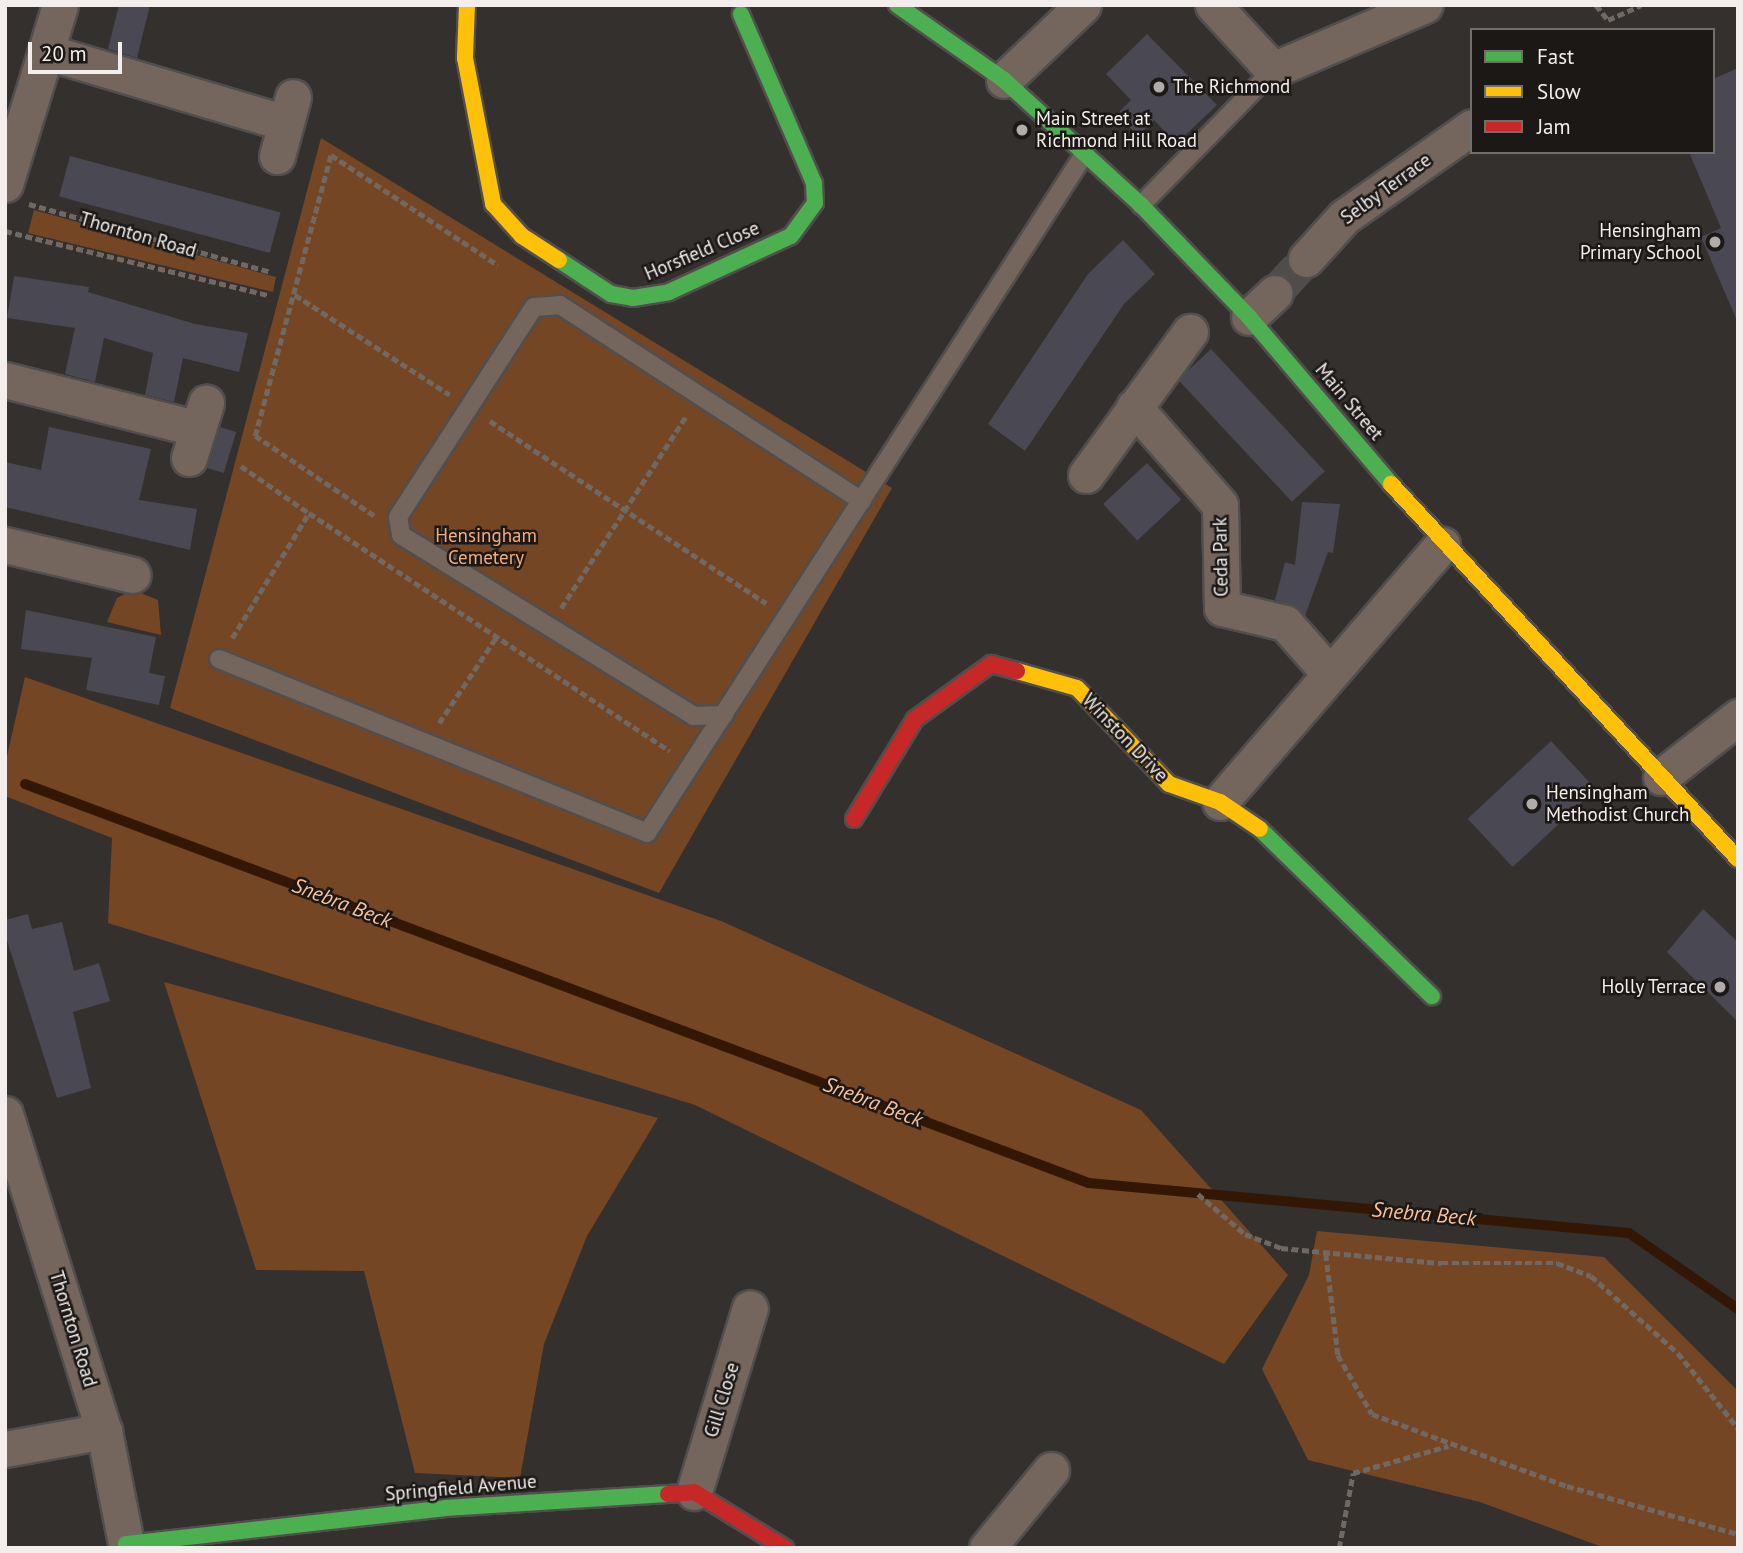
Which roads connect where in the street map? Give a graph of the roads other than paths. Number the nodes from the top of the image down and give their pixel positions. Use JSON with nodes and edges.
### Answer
{"nodes":[{"id":1,"x":60,"y":5,"type":"edge"},
{"id":2,"x":467,"y":5,"type":"edge"},
{"id":3,"x":897,"y":5,"type":"edge"},
{"id":4,"x":1083,"y":5,"type":"edge"},
{"id":5,"x":1213,"y":5,"type":"edge"},
{"id":6,"x":1425,"y":5,"type":"edge"},
{"id":7,"x":741,"y":15,"type":"dead end"},
{"id":8,"x":47,"y":52,"type":"junction"},
{"id":9,"x":1273,"y":70,"type":"junction"},
{"id":10,"x":1004,"y":80,"type":"junction"},
{"id":11,"x":285,"y":125,"type":"dead end"},
{"id":12,"x":1470,"y":128,"type":"edge"},
{"id":13,"x":1085,"y":153,"type":"junction"},
{"id":14,"x":12,"y":193,"type":"edge"},
{"id":15,"x":1141,"y":205,"type":"junction"},
{"id":16,"x":1306,"y":259,"type":"tunnel mouth"},
{"id":17,"x":1275,"y":293,"type":"tunnel mouth"},
{"id":18,"x":1250,"y":317,"type":"junction"},
{"id":19,"x":1190,"y":332,"type":"dead end"},
{"id":20,"x":5,"y":380,"type":"edge"},
{"id":21,"x":1134,"y":407,"type":"junction"},
{"id":22,"x":198,"y":430,"type":"dead end"},
{"id":23,"x":1086,"y":475,"type":"dead end"},
{"id":24,"x":862,"y":501,"type":"junction"},
{"id":25,"x":5,"y":545,"type":"edge"},
{"id":26,"x":1441,"y":545,"type":"junction"},
{"id":27,"x":113,"y":580,"type":"dead end"},
{"id":28,"x":219,"y":659,"type":"road end"},
{"id":29,"x":1329,"y":674,"type":"junction"},
{"id":30,"x":724,"y":715,"type":"junction"},
{"id":31,"x":1738,"y":717,"type":"edge"},
{"id":32,"x":1661,"y":777,"type":"junction"},
{"id":33,"x":1220,"y":802,"type":"junction"},
{"id":34,"x":853,"y":819,"type":"dead end"},
{"id":35,"x":1738,"y":859,"type":"edge"},
{"id":36,"x":1432,"y":996,"type":"dead end"},
{"id":37,"x":6,"y":1116,"type":"edge"},
{"id":38,"x":750,"y":1308,"type":"dead end"},
{"id":39,"x":104,"y":1431,"type":"junction"},
{"id":40,"x":5,"y":1449,"type":"edge"},
{"id":41,"x":1051,"y":1469,"type":"dead end"},
{"id":42,"x":694,"y":1492,"type":"junction"},
{"id":43,"x":126,"y":1546,"type":"edge"},
{"id":44,"x":785,"y":1548,"type":"edge"},
{"id":45,"x":986,"y":1548,"type":"edge"}],
"edges":[{"from":1,"to":8,"type":"street"},
{"from":2,"to":7,"type":"street","name":"Horsfield Close"},
{"from":3,"to":10,"type":"street","name":"Main Street"},
{"from":4,"to":10,"type":"street"},
{"from":5,"to":9,"type":"street"},
{"from":6,"to":9,"type":"street"},
{"from":8,"to":11,"type":"street"},
{"from":8,"to":14,"type":"street"},
{"from":9,"to":15,"type":"lane"},
{"from":10,"to":13,"type":"street","name":"Main Street"},
{"from":12,"to":16,"type":"street","name":"Selby Terrace"},
{"from":13,"to":15,"type":"street","name":"Main Street"},
{"from":13,"to":24,"type":"lane"},
{"from":15,"to":18,"type":"street","name":"Main Street"},
{"from":17,"to":18,"type":"street"},
{"from":18,"to":26,"type":"street","name":"Main Street"},
{"from":19,"to":21,"type":"street"},
{"from":20,"to":22,"type":"street"},
{"from":21,"to":23,"type":"street"},
{"from":21,"to":29,"type":"street","name":"Ceda Park"},
{"from":24,"to":30,"type":"lane"},
{"from":24,"to":30,"type":"lane"},
{"from":25,"to":27,"type":"street"},
{"from":26,"to":29,"type":"street"},
{"from":26,"to":32,"type":"street","name":"Main Street"},
{"from":28,"to":30,"type":"lane"},
{"from":29,"to":33,"type":"street"},
{"from":31,"to":32,"type":"street"},
{"from":32,"to":35,"type":"street","name":"Main Street"},
{"from":33,"to":34,"type":"street","name":"Winston Drive"},
{"from":33,"to":36,"type":"street","name":"Winston Drive"},
{"from":37,"to":39,"type":"street","name":"Thornton Road"},
{"from":38,"to":42,"type":"street","name":"Gill Close"},
{"from":39,"to":40,"type":"street"},
{"from":39,"to":43,"type":"street","name":"Thornton Road"},
{"from":41,"to":45,"type":"street"},
{"from":42,"to":43,"type":"street","name":"Springfield Avenue"},
{"from":42,"to":44,"type":"street"}]}
